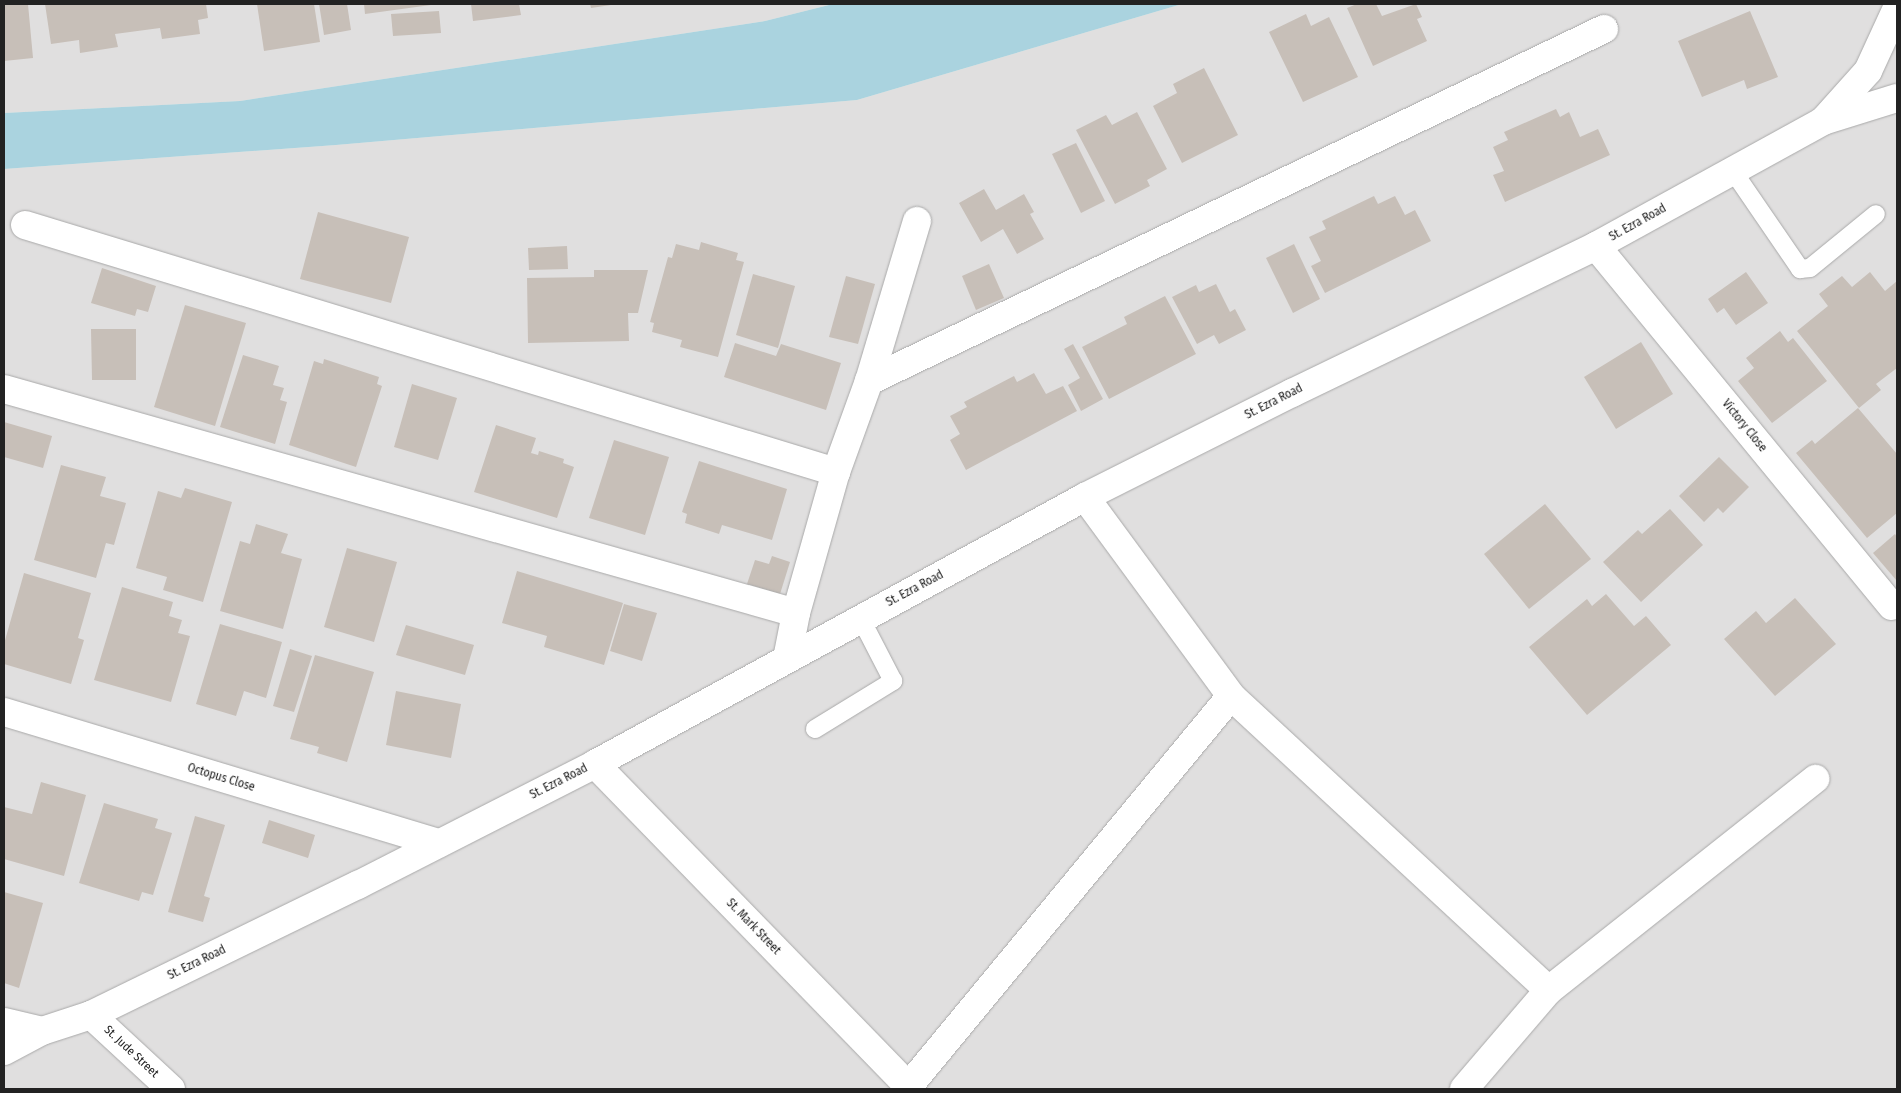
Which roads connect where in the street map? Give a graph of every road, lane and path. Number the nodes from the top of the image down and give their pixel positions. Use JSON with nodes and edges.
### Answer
{"nodes":[{"id":1,"x":1897,"y":8,"type":"edge"},
{"id":2,"x":1604,"y":29,"type":"dead end"},
{"id":3,"x":1897,"y":98,"type":"edge"},
{"id":4,"x":1824,"y":121,"type":"junction"},
{"id":5,"x":1733,"y":171,"type":"junction"},
{"id":6,"x":1876,"y":214,"type":"dead end"},
{"id":7,"x":917,"y":221,"type":"dead end"},
{"id":8,"x":25,"y":225,"type":"dead end"},
{"id":9,"x":1596,"y":246,"type":"junction"},
{"id":10,"x":869,"y":381,"type":"junction"},
{"id":11,"x":4,"y":390,"type":"edge"},
{"id":12,"x":836,"y":472,"type":"junction"},
{"id":13,"x":1085,"y":497,"type":"junction"},
{"id":14,"x":1892,"y":606,"type":"dead end"},
{"id":15,"x":796,"y":614,"type":"junction"},
{"id":16,"x":861,"y":619,"type":"junction"},
{"id":17,"x":787,"y":659,"type":"junction"},
{"id":18,"x":1230,"y":696,"type":"junction"},
{"id":19,"x":4,"y":712,"type":"edge"},
{"id":20,"x":816,"y":728,"type":"dead end"},
{"id":21,"x":596,"y":764,"type":"junction"},
{"id":22,"x":1816,"y":779,"type":"dead end"},
{"id":23,"x":438,"y":843,"type":"junction"},
{"id":24,"x":1549,"y":990,"type":"junction"},
{"id":25,"x":91,"y":1015,"type":"junction"},
{"id":26,"x":4,"y":1022,"type":"edge"},
{"id":27,"x":42,"y":1031,"type":"junction"},
{"id":28,"x":4,"y":1051,"type":"edge"},
{"id":29,"x":909,"y":1088,"type":"edge"},
{"id":30,"x":171,"y":1089,"type":"edge"},
{"id":31,"x":1464,"y":1089,"type":"edge"}],
"edges":[{"from":1,"to":4,"type":"street"},
{"from":2,"to":10,"type":"street"},
{"from":3,"to":4,"type":"street"},
{"from":4,"to":5,"type":"street","name":"St. Ezra Road"},
{"from":5,"to":6,"type":"lane"},
{"from":5,"to":9,"type":"street","name":"St. Ezra Road"},
{"from":7,"to":10,"type":"street"},
{"from":8,"to":12,"type":"street"},
{"from":9,"to":13,"type":"street","name":"St. Ezra Road"},
{"from":9,"to":14,"type":"street","name":"Victory Close"},
{"from":10,"to":12,"type":"street"},
{"from":11,"to":15,"type":"street"},
{"from":12,"to":15,"type":"street"},
{"from":13,"to":16,"type":"street","name":"St. Ezra Road"},
{"from":13,"to":18,"type":"street"},
{"from":15,"to":17,"type":"street"},
{"from":16,"to":17,"type":"street","name":"St. Ezra Road"},
{"from":16,"to":20,"type":"lane"},
{"from":17,"to":21,"type":"street","name":"St. Ezra Road"},
{"from":18,"to":24,"type":"street"},
{"from":18,"to":29,"type":"street"},
{"from":19,"to":23,"type":"street","name":"Octopus Close"},
{"from":21,"to":23,"type":"street","name":"St. Ezra Road"},
{"from":21,"to":29,"type":"street","name":"St. Mark Street"},
{"from":22,"to":24,"type":"street"},
{"from":23,"to":25,"type":"street","name":"St. Ezra Road"},
{"from":24,"to":31,"type":"street"},
{"from":25,"to":27,"type":"street","name":"St. Ezra Road"},
{"from":25,"to":30,"type":"street","name":"St. Jude Street"},
{"from":26,"to":27,"type":"street"},
{"from":27,"to":28,"type":"street","name":"St. Ezra Road"}]}
